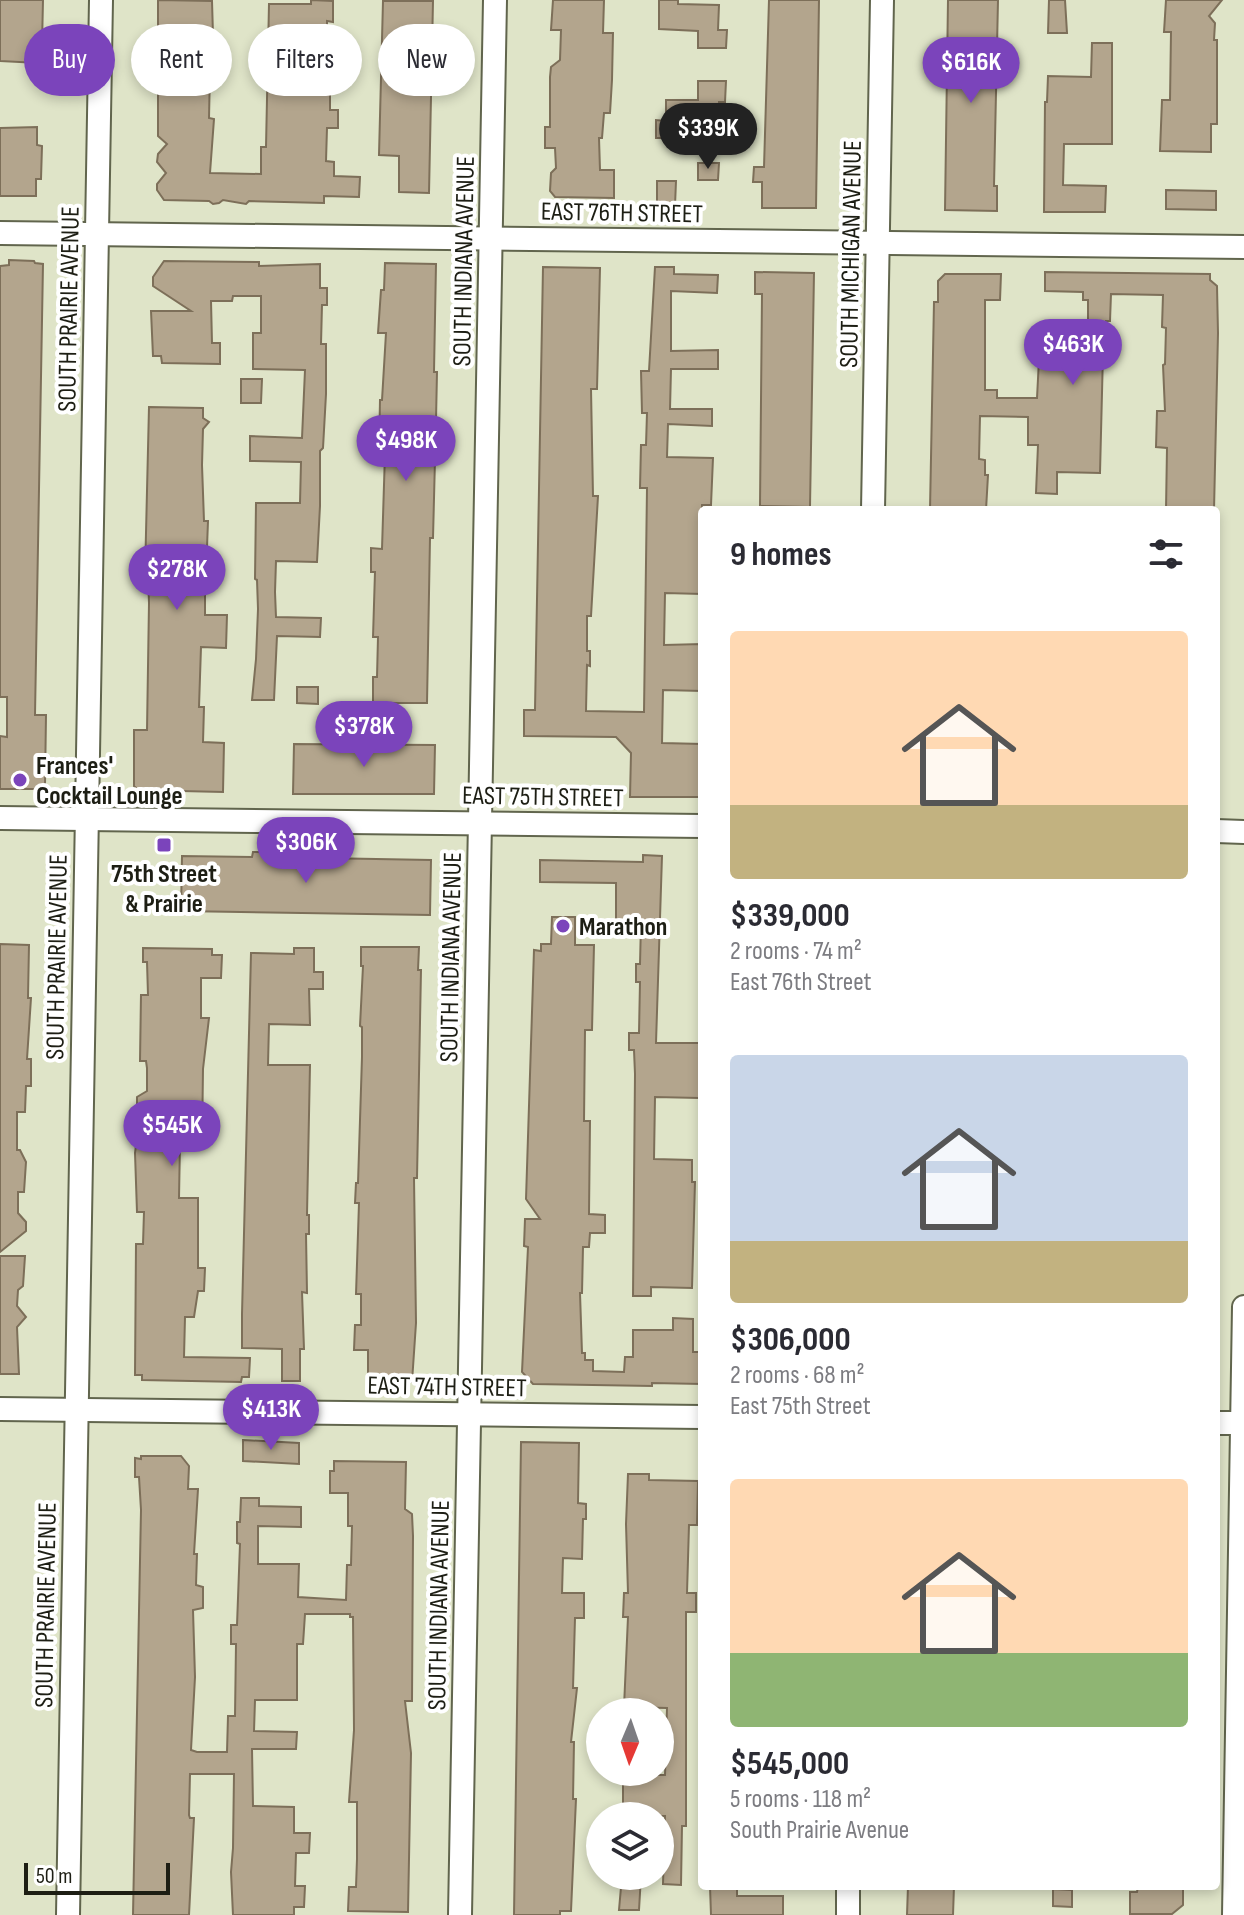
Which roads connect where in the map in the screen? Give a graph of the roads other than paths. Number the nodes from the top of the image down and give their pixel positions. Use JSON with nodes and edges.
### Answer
{"nodes":[{"id":1,"x":101,"y":0,"type":"edge"},
{"id":2,"x":495,"y":0,"type":"edge"},
{"id":3,"x":882,"y":0,"type":"edge"},
{"id":4,"x":0,"y":233,"type":"edge"},
{"id":5,"x":97,"y":234,"type":"junction"},
{"id":6,"x":491,"y":238,"type":"junction"},
{"id":7,"x":878,"y":243,"type":"junction"},
{"id":8,"x":1244,"y":247,"type":"edge"},
{"id":9,"x":873,"y":506,"type":"edge"},
{"id":10,"x":0,"y":818,"type":"edge"},
{"id":11,"x":87,"y":819,"type":"junction"},
{"id":12,"x":481,"y":824,"type":"junction"},
{"id":13,"x":698,"y":826,"type":"edge"},
{"id":14,"x":1220,"y":831,"type":"edge"},
{"id":15,"x":1244,"y":832,"type":"edge"},
{"id":16,"x":1244,"y":1307,"type":"edge"},
{"id":17,"x":0,"y":1409,"type":"edge"},
{"id":18,"x":77,"y":1410,"type":"junction"},
{"id":19,"x":470,"y":1415,"type":"junction"},
{"id":20,"x":698,"y":1417,"type":"edge"},
{"id":21,"x":1220,"y":1423,"type":"edge"},
{"id":22,"x":1243,"y":1423,"type":"edge"},
{"id":23,"x":848,"y":1890,"type":"edge"},
{"id":24,"x":68,"y":1915,"type":"edge"},
{"id":25,"x":460,"y":1915,"type":"edge"},
{"id":26,"x":848,"y":1915,"type":"edge"},
{"id":27,"x":1234,"y":1915,"type":"edge"}],
"edges":[{"from":1,"to":5,"type":"street","name":"SOUTH PRAIRIE AVENUE"},
{"from":2,"to":6,"type":"street","name":"SOUTH INDIANA AVENUE"},
{"from":3,"to":7,"type":"street","name":"SOUTH MICHIGAN AVENUE"},
{"from":4,"to":5,"type":"street","name":"EAST 76TH STREET"},
{"from":5,"to":6,"type":"street","name":"EAST 76TH STREET"},
{"from":5,"to":11,"type":"street","name":"SOUTH PRAIRIE AVENUE"},
{"from":6,"to":7,"type":"street","name":"EAST 76TH STREET"},
{"from":6,"to":12,"type":"street","name":"SOUTH INDIANA AVENUE"},
{"from":7,"to":8,"type":"street","name":"EAST 76TH STREET"},
{"from":7,"to":9,"type":"street","name":"SOUTH MICHIGAN AVENUE"},
{"from":10,"to":11,"type":"street","name":"EAST 75TH STREET"},
{"from":11,"to":12,"type":"street","name":"EAST 75TH STREET"},
{"from":11,"to":18,"type":"street","name":"SOUTH PRAIRIE AVENUE"},
{"from":12,"to":13,"type":"street","name":"EAST 75TH STREET"},
{"from":12,"to":19,"type":"street","name":"SOUTH INDIANA AVENUE"},
{"from":14,"to":15,"type":"street"},
{"from":16,"to":22,"type":"street"},
{"from":17,"to":18,"type":"street","name":"EAST 74TH STREET"},
{"from":18,"to":19,"type":"street","name":"EAST 74TH STREET"},
{"from":18,"to":24,"type":"street","name":"SOUTH PRAIRIE AVENUE"},
{"from":19,"to":20,"type":"street","name":"EAST 74TH STREET"},
{"from":19,"to":25,"type":"street","name":"SOUTH INDIANA AVENUE"},
{"from":21,"to":22,"type":"street"},
{"from":22,"to":27,"type":"street"},
{"from":23,"to":26,"type":"street"}]}
